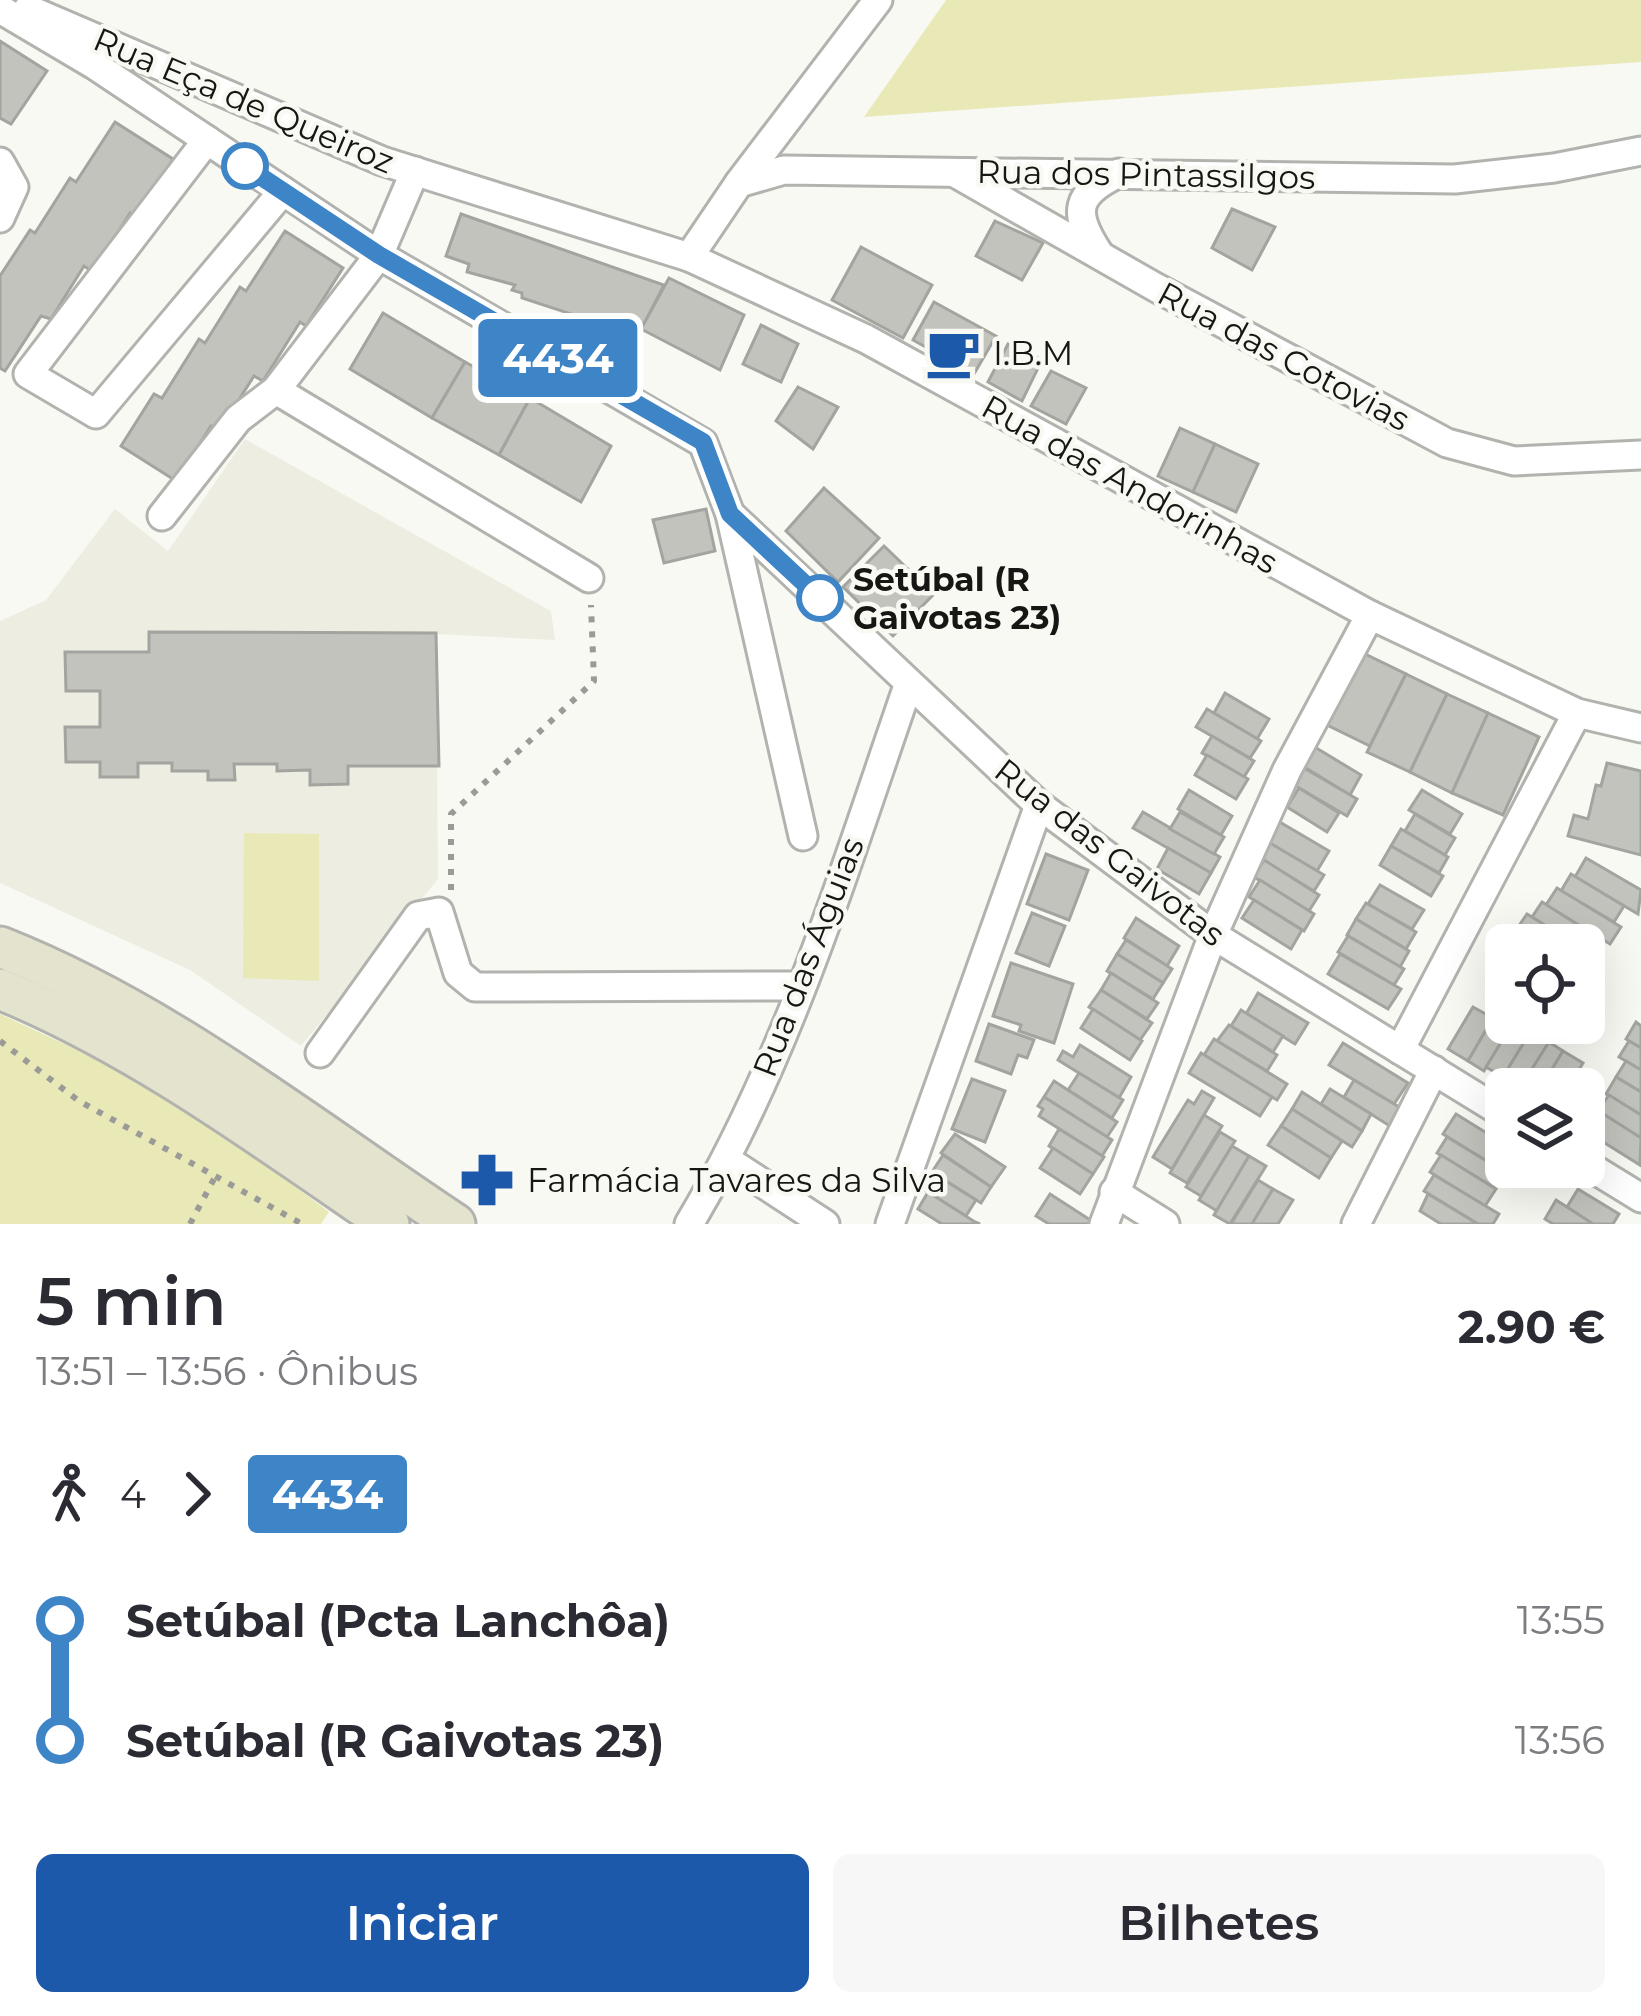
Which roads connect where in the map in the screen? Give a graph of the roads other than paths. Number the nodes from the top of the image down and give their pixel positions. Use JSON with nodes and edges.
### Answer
{"nodes":[{"id":1,"x":7,"y":0,"type":"edge"},
{"id":2,"x":878,"y":0,"type":"edge"},
{"id":3,"x":0,"y":8,"type":"edge"},
{"id":4,"x":207,"y":140,"type":"junction"},
{"id":5,"x":1641,"y":151,"type":"edge"},
{"id":6,"x":0,"y":162,"type":"edge"},
{"id":7,"x":951,"y":170,"type":"junction"},
{"id":8,"x":415,"y":171,"type":"junction"},
{"id":9,"x":1120,"y":173,"type":"junction"},
{"id":10,"x":739,"y":183,"type":"junction"},
{"id":11,"x":283,"y":191,"type":"junction"},
{"id":12,"x":0,"y":218,"type":"edge"},
{"id":13,"x":379,"y":255,"type":"junction"},
{"id":14,"x":1100,"y":255,"type":"junction"},
{"id":15,"x":689,"y":257,"type":"junction"},
{"id":16,"x":276,"y":390,"type":"junction"},
{"id":17,"x":1641,"y":455,"type":"edge"},
{"id":18,"x":730,"y":514,"type":"junction"},
{"id":19,"x":162,"y":516,"type":"dead end"},
{"id":20,"x":590,"y":578,"type":"road end"},
{"id":21,"x":1370,"y":615,"type":"junction"},
{"id":22,"x":909,"y":683,"type":"junction"},
{"id":23,"x":1577,"y":713,"type":"junction"},
{"id":24,"x":1641,"y":728,"type":"edge"},
{"id":25,"x":1039,"y":805,"type":"junction"},
{"id":26,"x":803,"y":836,"type":"dead end"},
{"id":27,"x":1213,"y":935,"type":"junction"},
{"id":28,"x":0,"y":947,"type":"edge"},
{"id":29,"x":800,"y":986,"type":"junction"},
{"id":30,"x":0,"y":989,"type":"edge"},
{"id":31,"x":1400,"y":1050,"type":"junction"},
{"id":32,"x":320,"y":1054,"type":"dead end"},
{"id":33,"x":1434,"y":1070,"type":"junction"},
{"id":34,"x":1485,"y":1101,"type":"edge"},
{"id":35,"x":727,"y":1160,"type":"junction"},
{"id":36,"x":1605,"y":1175,"type":"edge"},
{"id":37,"x":1114,"y":1192,"type":"junction"},
{"id":38,"x":1641,"y":1198,"type":"edge"},
{"id":39,"x":389,"y":1224,"type":"edge"},
{"id":40,"x":455,"y":1224,"type":"edge"},
{"id":41,"x":689,"y":1224,"type":"edge"},
{"id":42,"x":825,"y":1224,"type":"edge"},
{"id":43,"x":890,"y":1224,"type":"edge"},
{"id":44,"x":1104,"y":1224,"type":"edge"},
{"id":45,"x":1165,"y":1224,"type":"edge"},
{"id":46,"x":1356,"y":1224,"type":"edge"}],
"edges":[{"from":1,"to":8,"type":"street","name":"Rua Eça de Queiroz"},
{"from":2,"to":10,"type":"street"},
{"from":3,"to":4,"type":"street","name":"Rua das Gaivotas"},
{"from":4,"to":11,"type":"street","name":"Rua das Gaivotas"},
{"from":4,"to":11,"type":"street"},
{"from":5,"to":9,"type":"street","name":"Rua dos Pintassilgos"},
{"from":6,"to":12,"type":"street"},
{"from":7,"to":9,"type":"street","name":"Rua dos Pintassilgos"},
{"from":7,"to":10,"type":"street","name":"Rua dos Pintassilgos"},
{"from":7,"to":14,"type":"street","name":"Rua das Cotovias"},
{"from":8,"to":13,"type":"street"},
{"from":8,"to":15,"type":"street","name":"Rua das Andorinhas"},
{"from":9,"to":14,"type":"street"},
{"from":10,"to":15,"type":"street"},
{"from":11,"to":13,"type":"street","name":"Rua das Gaivotas"},
{"from":13,"to":16,"type":"street"},
{"from":13,"to":18,"type":"street","name":"Rua das Gaivotas"},
{"from":14,"to":17,"type":"street","name":"Rua das Cotovias"},
{"from":15,"to":21,"type":"street","name":"Rua das Andorinhas"},
{"from":16,"to":19,"type":"street"},
{"from":16,"to":20,"type":"street"},
{"from":18,"to":22,"type":"street","name":"Rua das Gaivotas"},
{"from":18,"to":26,"type":"street","name":"Rua das Águias"},
{"from":21,"to":23,"type":"street","name":"Rua das Andorinhas"},
{"from":21,"to":27,"type":"street"},
{"from":22,"to":25,"type":"street","name":"Rua das Gaivotas"},
{"from":22,"to":29,"type":"street","name":"Rua das Águias"},
{"from":23,"to":24,"type":"street","name":"Rua das Andorinhas"},
{"from":23,"to":31,"type":"street"},
{"from":25,"to":27,"type":"street","name":"Rua das Gaivotas"},
{"from":25,"to":43,"type":"street"},
{"from":27,"to":31,"type":"street","name":"Rua das Gaivotas"},
{"from":27,"to":37,"type":"street"},
{"from":28,"to":40,"type":"main road"},
{"from":29,"to":32,"type":"street"},
{"from":29,"to":35,"type":"street","name":"Rua das Águias"},
{"from":30,"to":39,"type":"main road"},
{"from":31,"to":33,"type":"street","name":"Rua das Gaivotas"},
{"from":33,"to":34,"type":"street","name":"Rua das Gaivotas"},
{"from":33,"to":46,"type":"street"},
{"from":35,"to":41,"type":"street","name":"Rua das Águias"},
{"from":35,"to":42,"type":"street"},
{"from":36,"to":38,"type":"street"},
{"from":37,"to":44,"type":"street"},
{"from":37,"to":45,"type":"street"}]}
